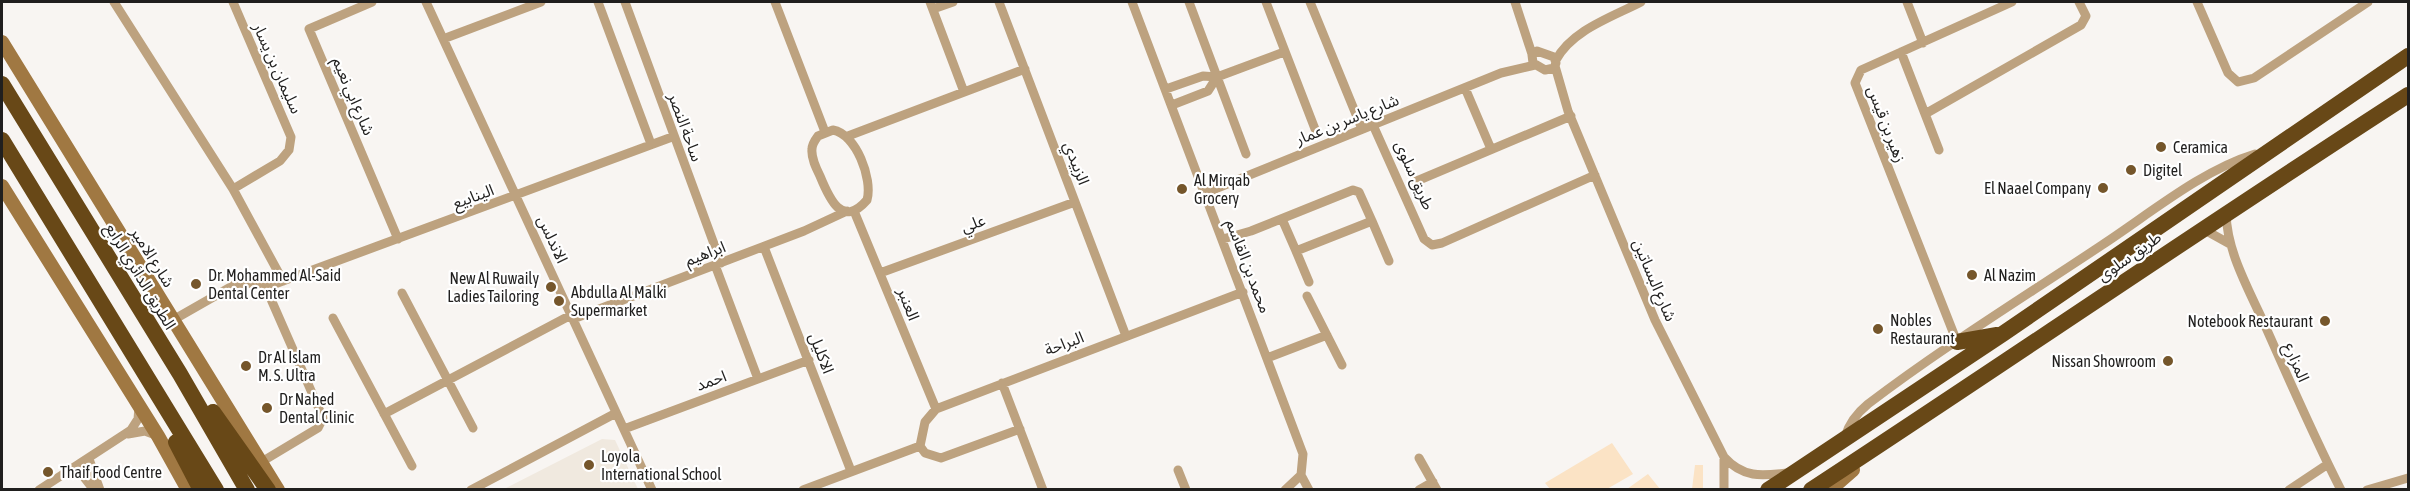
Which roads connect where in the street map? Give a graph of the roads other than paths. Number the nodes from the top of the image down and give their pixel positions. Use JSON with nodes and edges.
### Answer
{"nodes":[{"id":1,"x":114,"y":2,"type":"edge"},
{"id":2,"x":233,"y":2,"type":"edge"},
{"id":3,"x":372,"y":2,"type":"edge"},
{"id":4,"x":426,"y":2,"type":"edge"},
{"id":5,"x":541,"y":2,"type":"edge"},
{"id":6,"x":597,"y":2,"type":"edge"},
{"id":7,"x":625,"y":2,"type":"edge"},
{"id":8,"x":775,"y":2,"type":"edge"},
{"id":9,"x":953,"y":2,"type":"edge"},
{"id":10,"x":999,"y":2,"type":"edge"},
{"id":11,"x":1132,"y":2,"type":"edge"},
{"id":12,"x":1189,"y":2,"type":"edge"},
{"id":13,"x":1266,"y":2,"type":"edge"},
{"id":14,"x":1310,"y":2,"type":"edge"},
{"id":15,"x":1517,"y":2,"type":"edge"},
{"id":16,"x":1641,"y":2,"type":"edge"},
{"id":17,"x":1907,"y":2,"type":"edge"},
{"id":18,"x":2012,"y":2,"type":"edge"},
{"id":19,"x":2079,"y":2,"type":"edge"},
{"id":20,"x":2197,"y":2,"type":"edge"},
{"id":21,"x":2368,"y":2,"type":"edge"},
{"id":22,"x":931,"y":5,"type":"edge"},
{"id":23,"x":443,"y":39,"type":"junction"},
{"id":24,"x":2,"y":42,"type":"edge"},
{"id":25,"x":1923,"y":43,"type":"junction"},
{"id":26,"x":1542,"y":51,"type":"junction"},
{"id":27,"x":1284,"y":52,"type":"junction"},
{"id":28,"x":1901,"y":52,"type":"junction"},
{"id":29,"x":2409,"y":56,"type":"edge"},
{"id":30,"x":1534,"y":60,"type":"junction"},
{"id":31,"x":1555,"y":63,"type":"junction"},
{"id":32,"x":1025,"y":69,"type":"junction"},
{"id":33,"x":1217,"y":77,"type":"junction"},
{"id":34,"x":2,"y":84,"type":"edge"},
{"id":35,"x":1465,"y":88,"type":"junction"},
{"id":36,"x":1166,"y":89,"type":"junction"},
{"id":37,"x":964,"y":92,"type":"junction"},
{"id":38,"x":2409,"y":95,"type":"edge"},
{"id":39,"x":1172,"y":105,"type":"junction"},
{"id":40,"x":2409,"y":106,"type":"edge"},
{"id":41,"x":2387,"y":109,"type":"junction"},
{"id":42,"x":1569,"y":114,"type":"junction"},
{"id":43,"x":1925,"y":114,"type":"junction"},
{"id":44,"x":1373,"y":125,"type":"junction"},
{"id":45,"x":1315,"y":129,"type":"dead end"},
{"id":46,"x":1362,"y":129,"type":"junction"},
{"id":47,"x":825,"y":132,"type":"junction"},
{"id":48,"x":848,"y":136,"type":"junction"},
{"id":49,"x":672,"y":137,"type":"junction"},
{"id":50,"x":2,"y":140,"type":"edge"},
{"id":51,"x":651,"y":144,"type":"junction"},
{"id":52,"x":1491,"y":149,"type":"junction"},
{"id":53,"x":1939,"y":150,"type":"dead end"},
{"id":54,"x":2272,"y":151,"type":"junction"},
{"id":55,"x":1246,"y":154,"type":"dead end"},
{"id":56,"x":1595,"y":175,"type":"junction"},
{"id":57,"x":1412,"y":183,"type":"dead end"},
{"id":58,"x":2,"y":186,"type":"edge"},
{"id":59,"x":233,"y":189,"type":"junction"},
{"id":60,"x":1205,"y":193,"type":"junction"},
{"id":61,"x":516,"y":196,"type":"junction"},
{"id":62,"x":1075,"y":202,"type":"junction"},
{"id":63,"x":850,"y":211,"type":"junction"},
{"id":64,"x":2226,"y":213,"type":"junction"},
{"id":65,"x":1282,"y":219,"type":"junction"},
{"id":66,"x":1372,"y":221,"type":"junction"},
{"id":67,"x":2202,"y":229,"type":"junction"},
{"id":68,"x":398,"y":239,"type":"junction"},
{"id":69,"x":1224,"y":242,"type":"junction"},
{"id":70,"x":2230,"y":244,"type":"junction"},
{"id":71,"x":764,"y":247,"type":"junction"},
{"id":72,"x":1296,"y":251,"type":"junction"},
{"id":73,"x":1389,"y":261,"type":"dead end"},
{"id":74,"x":718,"y":264,"type":"junction"},
{"id":75,"x":880,"y":273,"type":"junction"},
{"id":76,"x":283,"y":281,"type":"junction"},
{"id":77,"x":1309,"y":282,"type":"dead end"},
{"id":78,"x":264,"y":288,"type":"junction"},
{"id":79,"x":1243,"y":292,"type":"junction"},
{"id":80,"x":402,"y":293,"type":"dead end"},
{"id":81,"x":1307,"y":296,"type":"dead end"},
{"id":82,"x":572,"y":317,"type":"junction"},
{"id":83,"x":333,"y":318,"type":"dead end"},
{"id":84,"x":173,"y":320,"type":"junction"},
{"id":85,"x":2004,"y":333,"type":"junction"},
{"id":86,"x":1327,"y":335,"type":"junction"},
{"id":87,"x":1126,"y":336,"type":"junction"},
{"id":88,"x":1957,"y":342,"type":"junction"},
{"id":89,"x":1268,"y":358,"type":"junction"},
{"id":90,"x":809,"y":360,"type":"junction"},
{"id":91,"x":1342,"y":364,"type":"dead end"},
{"id":92,"x":180,"y":374,"type":"junction"},
{"id":93,"x":758,"y":379,"type":"junction"},
{"id":94,"x":447,"y":380,"type":"junction"},
{"id":95,"x":1002,"y":383,"type":"junction"},
{"id":96,"x":163,"y":402,"type":"junction"},
{"id":97,"x":139,"y":406,"type":"junction"},
{"id":98,"x":936,"y":409,"type":"junction"},
{"id":99,"x":616,"y":413,"type":"junction"},
{"id":100,"x":384,"y":414,"type":"junction"},
{"id":101,"x":473,"y":428,"type":"dead end"},
{"id":102,"x":624,"y":429,"type":"junction"},
{"id":103,"x":1020,"y":429,"type":"junction"},
{"id":104,"x":126,"y":435,"type":"junction"},
{"id":105,"x":158,"y":436,"type":"junction"},
{"id":106,"x":1893,"y":436,"type":"junction"},
{"id":107,"x":1845,"y":438,"type":"junction"},
{"id":108,"x":920,"y":446,"type":"junction"},
{"id":109,"x":1724,"y":457,"type":"junction"},
{"id":110,"x":1419,"y":458,"type":"dead end"},
{"id":111,"x":89,"y":459,"type":"junction"},
{"id":112,"x":262,"y":461,"type":"junction"},
{"id":113,"x":2328,"y":464,"type":"junction"},
{"id":114,"x":412,"y":466,"type":"dead end"},
{"id":115,"x":76,"y":467,"type":"junction"},
{"id":116,"x":1178,"y":470,"type":"dead end"},
{"id":117,"x":851,"y":471,"type":"junction"},
{"id":118,"x":1792,"y":473,"type":"junction"},
{"id":119,"x":1301,"y":475,"type":"junction"},
{"id":120,"x":2409,"y":478,"type":"edge"},
{"id":121,"x":1435,"y":486,"type":"edge"},
{"id":122,"x":39,"y":489,"type":"edge"},
{"id":123,"x":94,"y":489,"type":"edge"},
{"id":124,"x":100,"y":489,"type":"edge"},
{"id":125,"x":188,"y":489,"type":"edge"},
{"id":126,"x":201,"y":489,"type":"edge"},
{"id":127,"x":216,"y":489,"type":"edge"},
{"id":128,"x":247,"y":489,"type":"edge"},
{"id":129,"x":268,"y":489,"type":"edge"},
{"id":130,"x":278,"y":489,"type":"edge"},
{"id":131,"x":471,"y":489,"type":"edge"},
{"id":132,"x":652,"y":489,"type":"edge"},
{"id":133,"x":803,"y":489,"type":"edge"},
{"id":134,"x":1043,"y":489,"type":"edge"},
{"id":135,"x":1186,"y":489,"type":"edge"},
{"id":136,"x":1285,"y":489,"type":"edge"},
{"id":137,"x":1309,"y":489,"type":"edge"},
{"id":138,"x":1419,"y":489,"type":"edge"},
{"id":139,"x":1724,"y":489,"type":"edge"},
{"id":140,"x":1768,"y":489,"type":"edge"},
{"id":141,"x":1811,"y":489,"type":"edge"},
{"id":142,"x":1830,"y":489,"type":"edge"},
{"id":143,"x":2289,"y":489,"type":"edge"},
{"id":144,"x":2341,"y":489,"type":"edge"},
{"id":145,"x":2367,"y":489,"type":"edge"}],
"edges":[{"from":1,"to":59,"type":"street"},
{"from":2,"to":59,"type":"street","name":"سليمان بن يسار"},
{"from":3,"to":68,"type":"street","name":"شارع ابي نعيم"},
{"from":4,"to":23,"type":"street","name":"الاندلس"},
{"from":5,"to":23,"type":"street"},
{"from":6,"to":51,"type":"street"},
{"from":7,"to":49,"type":"street","name":"ساحة النصر"},
{"from":8,"to":47,"type":"street"},
{"from":9,"to":22,"type":"street"},
{"from":10,"to":32,"type":"street","name":"الزبيدي"},
{"from":11,"to":36,"type":"street","name":"محمد بن القاسم"},
{"from":12,"to":33,"type":"street"},
{"from":13,"to":27,"type":"street"},
{"from":14,"to":46,"type":"street"},
{"from":15,"to":26,"type":"street"},
{"from":15,"to":30,"type":"street"},
{"from":16,"to":31,"type":"street"},
{"from":17,"to":25,"type":"street"},
{"from":18,"to":25,"type":"street","name":"زهير بن قيس"},
{"from":19,"to":43,"type":"street"},
{"from":20,"to":21,"type":"street"},
{"from":22,"to":37,"type":"street"},
{"from":23,"to":61,"type":"street","name":"الاندلس"},
{"from":24,"to":84,"type":"main road","name":"شارع الامير"},
{"from":25,"to":28,"type":"street","name":"زهير بن قيس"},
{"from":26,"to":30,"type":"street"},
{"from":26,"to":31,"type":"street"},
{"from":27,"to":33,"type":"street"},
{"from":27,"to":45,"type":"street"},
{"from":28,"to":43,"type":"street"},
{"from":28,"to":88,"type":"street","name":"زهير بن قيس"},
{"from":29,"to":54,"type":"highway","name":"طريق سلوى"},
{"from":30,"to":31,"type":"street"},
{"from":30,"to":35,"type":"street","name":"شارع ياسر بن عمار"},
{"from":30,"to":42,"type":"street","name":"شارع البساتين"},
{"from":31,"to":42,"type":"street","name":"شارع البساتين"},
{"from":32,"to":37,"type":"street"},
{"from":32,"to":62,"type":"street","name":"الزبيدي"},
{"from":33,"to":36,"type":"street"},
{"from":33,"to":39,"type":"street"},
{"from":33,"to":55,"type":"street"},
{"from":34,"to":92,"type":"highway","name":"الطريق الدائري الرابع"},
{"from":35,"to":44,"type":"street","name":"شارع ياسر بن عمار"},
{"from":35,"to":52,"type":"street"},
{"from":36,"to":39,"type":"street","name":"محمد بن القاسم"},
{"from":37,"to":48,"type":"street"},
{"from":38,"to":41,"type":"highway","name":"طريق سلوى"},
{"from":39,"to":60,"type":"street","name":"محمد بن القاسم"},
{"from":40,"to":41,"type":"street","name":"طريق سلوى"},
{"from":41,"to":64,"type":"highway","name":"طريق سلوى"},
{"from":42,"to":52,"type":"street"},
{"from":42,"to":56,"type":"street","name":"شارع البساتين"},
{"from":43,"to":53,"type":"street"},
{"from":44,"to":46,"type":"street","name":"شارع ياسر بن عمار"},
{"from":44,"to":56,"type":"street","name":"طريق سلوى"},
{"from":46,"to":60,"type":"street","name":"شارع ياسر بن عمار"},
{"from":47,"to":48,"type":"street"},
{"from":47,"to":63,"type":"street"},
{"from":48,"to":63,"type":"street"},
{"from":49,"to":51,"type":"street","name":"الينابيع"},
{"from":49,"to":74,"type":"street","name":"ساحة النصر"},
{"from":50,"to":96,"type":"highway"},
{"from":51,"to":61,"type":"street","name":"الينابيع"},
{"from":52,"to":57,"type":"street"},
{"from":54,"to":85,"type":"highway","name":"طريق سلوى"},
{"from":54,"to":88,"type":"street","name":"طريق سلوى"},
{"from":56,"to":109,"type":"street","name":"شارع البساتين"},
{"from":58,"to":97,"type":"main road"},
{"from":59,"to":76,"type":"street"},
{"from":60,"to":69,"type":"street","name":"محمد بن القاسم"},
{"from":61,"to":68,"type":"street","name":"الينابيع"},
{"from":61,"to":82,"type":"street","name":"الاندلس"},
{"from":62,"to":75,"type":"street","name":"علي"},
{"from":62,"to":87,"type":"street","name":"الزبيدي"},
{"from":63,"to":71,"type":"street","name":"ابراهيم"},
{"from":63,"to":75,"type":"street","name":"العنبر"},
{"from":64,"to":67,"type":"highway","name":"طريق سلوى"},
{"from":64,"to":70,"type":"street","name":"المزارع"},
{"from":65,"to":66,"type":"street"},
{"from":65,"to":69,"type":"street"},
{"from":65,"to":72,"type":"street"},
{"from":66,"to":72,"type":"street"},
{"from":66,"to":73,"type":"street"},
{"from":67,"to":70,"type":"street"},
{"from":67,"to":106,"type":"highway","name":"طريق سلوى"},
{"from":68,"to":76,"type":"street","name":"الينابيع"},
{"from":69,"to":79,"type":"street","name":"محمد بن القاسم"},
{"from":70,"to":113,"type":"street","name":"المزارع"},
{"from":71,"to":74,"type":"street","name":"ابراهيم"},
{"from":71,"to":90,"type":"street","name":"الاكليل"},
{"from":72,"to":77,"type":"street"},
{"from":74,"to":82,"type":"street","name":"ابراهيم"},
{"from":74,"to":93,"type":"street","name":"ساحة النصر"},
{"from":75,"to":98,"type":"street","name":"العنبر"},
{"from":76,"to":78,"type":"street","name":"الينابيع"},
{"from":78,"to":84,"type":"street"},
{"from":78,"to":112,"type":"street"},
{"from":79,"to":87,"type":"street","name":"البراحة"},
{"from":79,"to":89,"type":"street","name":"محمد بن القاسم"},
{"from":80,"to":94,"type":"street"},
{"from":81,"to":86,"type":"street"},
{"from":82,"to":94,"type":"street","name":"ابراهيم"},
{"from":82,"to":99,"type":"street","name":"الاندلس"},
{"from":83,"to":100,"type":"street"},
{"from":84,"to":112,"type":"main road","name":"شارع الامير"},
{"from":85,"to":88,"type":"highway"},
{"from":85,"to":107,"type":"highway","name":"طريق سلوى"},
{"from":86,"to":89,"type":"street"},
{"from":86,"to":91,"type":"street"},
{"from":87,"to":95,"type":"street","name":"البراحة"},
{"from":88,"to":107,"type":"street","name":"طريق سلوى"},
{"from":89,"to":119,"type":"street","name":"محمد بن القاسم"},
{"from":90,"to":93,"type":"street","name":"احمد"},
{"from":90,"to":117,"type":"street","name":"الاكليل"},
{"from":92,"to":128,"type":"highway","name":"الطريق الدائري الرابع"},
{"from":92,"to":129,"type":"highway"},
{"from":93,"to":102,"type":"street","name":"احمد"},
{"from":94,"to":100,"type":"street","name":"ابراهيم"},
{"from":94,"to":101,"type":"street"},
{"from":95,"to":98,"type":"street","name":"البراحة"},
{"from":95,"to":103,"type":"street"},
{"from":96,"to":126,"type":"highway"},
{"from":96,"to":127,"type":"highway"},
{"from":97,"to":104,"type":"street"},
{"from":97,"to":105,"type":"main road"},
{"from":98,"to":108,"type":"street"},
{"from":99,"to":102,"type":"street","name":"الاندلس"},
{"from":99,"to":131,"type":"street"},
{"from":100,"to":114,"type":"street"},
{"from":102,"to":132,"type":"street","name":"الاندلس"},
{"from":103,"to":108,"type":"street"},
{"from":103,"to":134,"type":"street"},
{"from":104,"to":105,"type":"street"},
{"from":104,"to":111,"type":"street"},
{"from":105,"to":125,"type":"main road"},
{"from":106,"to":141,"type":"highway","name":"طريق سلوى"},
{"from":106,"to":142,"type":"main road","name":"طريق سلوى"},
{"from":107,"to":118,"type":"highway","name":"طريق سلوى"},
{"from":108,"to":117,"type":"street"},
{"from":109,"to":118,"type":"street","name":"شارع البساتين"},
{"from":109,"to":139,"type":"street","name":"شارع البساتين"},
{"from":110,"to":121,"type":"street"},
{"from":111,"to":115,"type":"street"},
{"from":111,"to":124,"type":"street"},
{"from":112,"to":130,"type":"main road","name":"شارع الامير"},
{"from":113,"to":143,"type":"street"},
{"from":113,"to":144,"type":"street","name":"المزارع"},
{"from":115,"to":122,"type":"street"},
{"from":115,"to":123,"type":"street"},
{"from":116,"to":135,"type":"street"},
{"from":117,"to":133,"type":"street"},
{"from":118,"to":140,"type":"highway","name":"طريق سلوى"},
{"from":119,"to":136,"type":"street"},
{"from":119,"to":137,"type":"street"},
{"from":120,"to":145,"type":"street"},
{"from":121,"to":138,"type":"street"}]}
